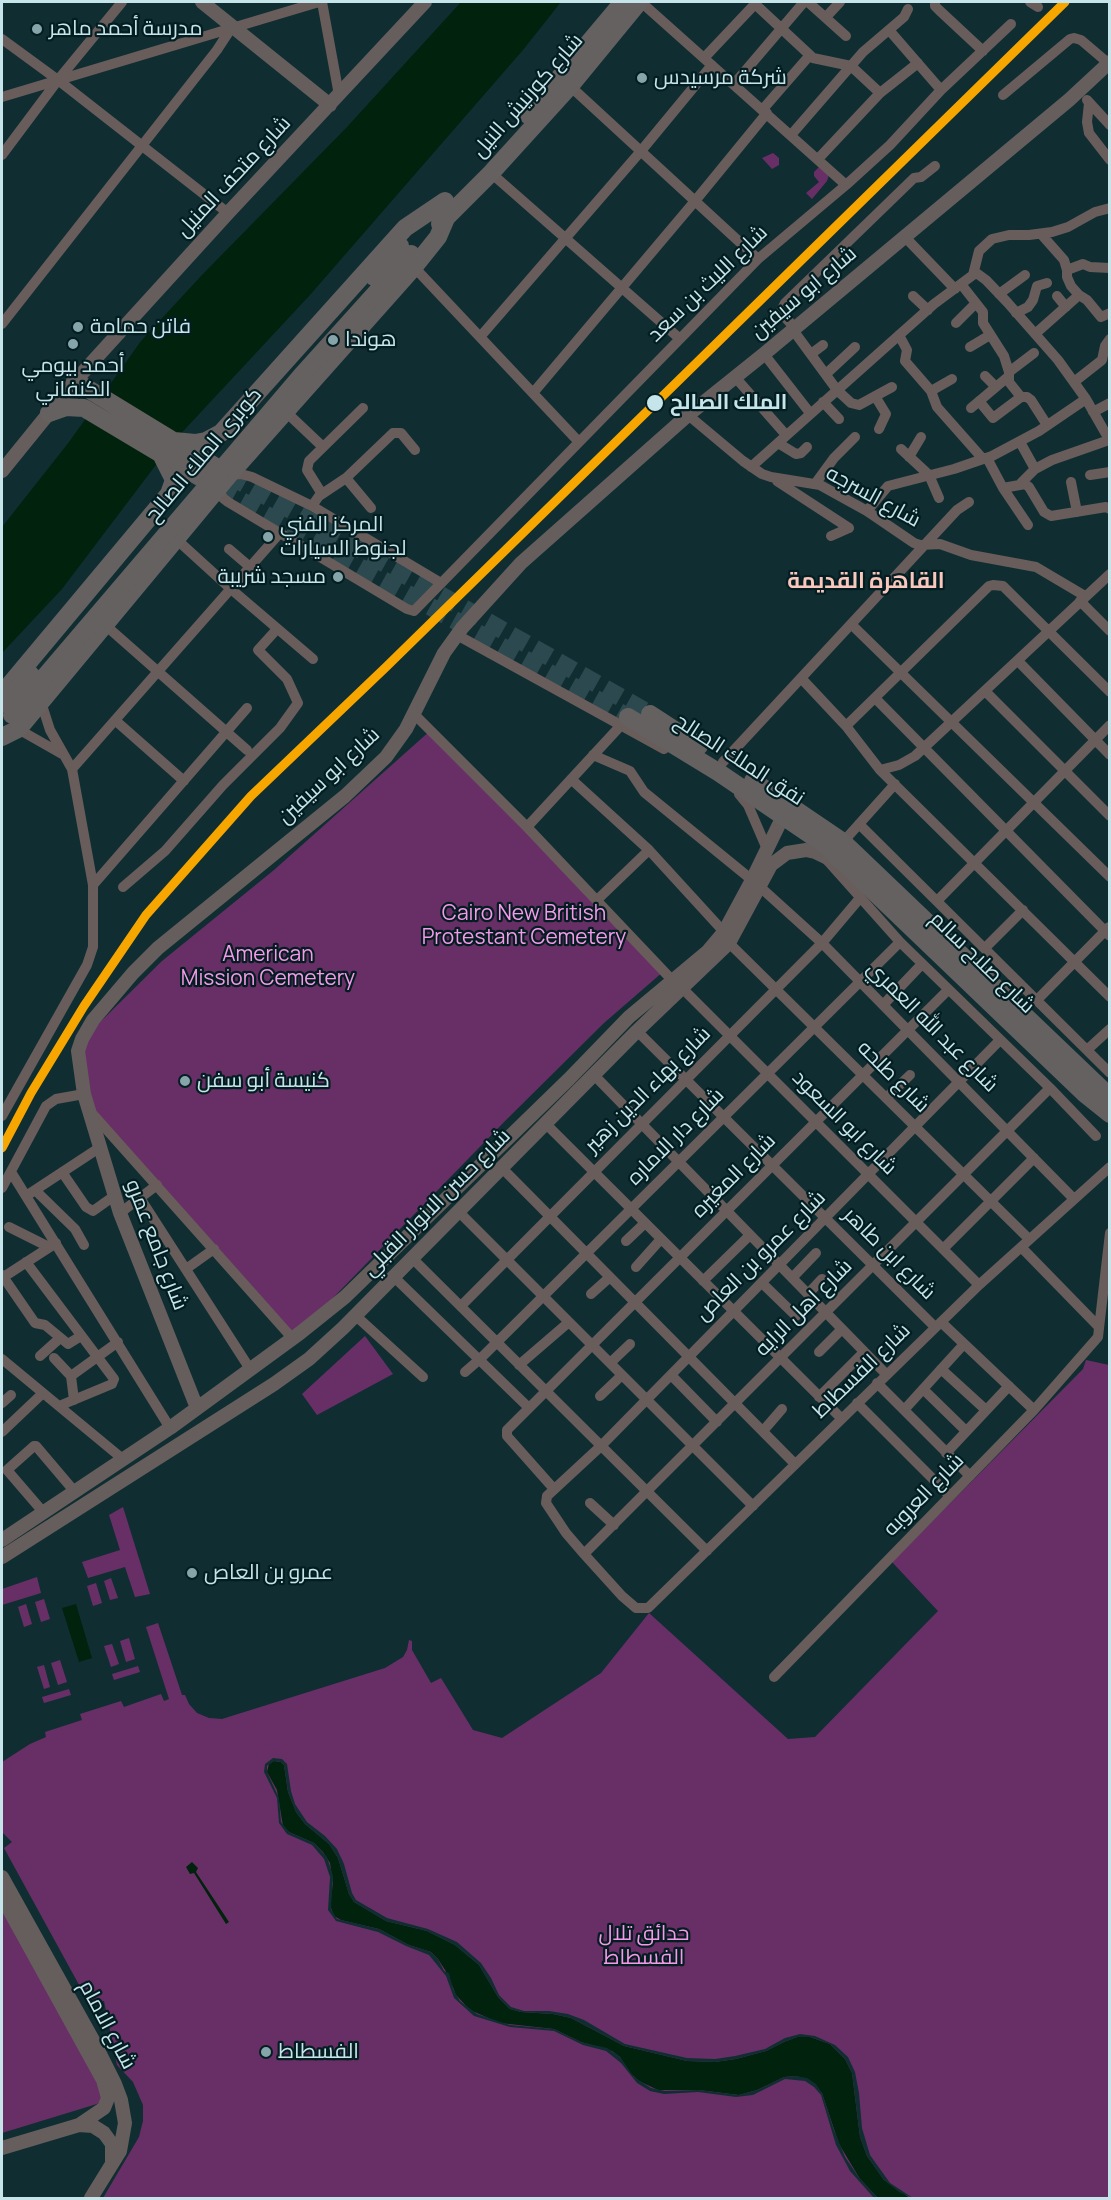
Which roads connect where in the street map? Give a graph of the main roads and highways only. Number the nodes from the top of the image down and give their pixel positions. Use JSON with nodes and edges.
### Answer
{"nodes":[{"id":1,"x":202,"y":2,"type":"edge"},
{"id":2,"x":425,"y":2,"type":"edge"},
{"id":3,"x":623,"y":2,"type":"edge"},
{"id":4,"x":640,"y":2,"type":"edge"},
{"id":5,"x":1109,"y":63,"type":"edge"},
{"id":6,"x":334,"y":100,"type":"junction"},
{"id":7,"x":446,"y":208,"type":"junction"},
{"id":8,"x":87,"y":398,"type":"junction"},
{"id":9,"x":246,"y":405,"type":"junction"},
{"id":10,"x":49,"y":414,"type":"junction"},
{"id":11,"x":272,"y":425,"type":"junction"},
{"id":12,"x":195,"y":446,"type":"junction"},
{"id":13,"x":168,"y":454,"type":"junction"},
{"id":14,"x":2,"y":471,"type":"edge"},
{"id":15,"x":223,"y":481,"type":"junction"},
{"id":16,"x":151,"y":517,"type":"junction"},
{"id":17,"x":175,"y":538,"type":"junction"},
{"id":18,"x":2,"y":694,"type":"edge"},
{"id":19,"x":2,"y":708,"type":"edge"},
{"id":20,"x":650,"y":714,"type":"tunnel mouth"},
{"id":21,"x":625,"y":721,"type":"tunnel mouth"},
{"id":22,"x":7,"y":731,"type":"edge"},
{"id":23,"x":719,"y":770,"type":"junction"},
{"id":24,"x":786,"y":810,"type":"junction"},
{"id":25,"x":831,"y":844,"type":"junction"},
{"id":26,"x":755,"y":883,"type":"junction"},
{"id":27,"x":678,"y":985,"type":"junction"},
{"id":28,"x":84,"y":1094,"type":"joint"},
{"id":29,"x":1110,"y":1097,"type":"edge"},
{"id":30,"x":1110,"y":1114,"type":"edge"},
{"id":31,"x":289,"y":1342,"type":"junction"},
{"id":32,"x":300,"y":1367,"type":"junction"},
{"id":33,"x":197,"y":1408,"type":"junction"},
{"id":34,"x":96,"y":1478,"type":"junction"},
{"id":35,"x":105,"y":1492,"type":"junction"},
{"id":36,"x":2,"y":1540,"type":"edge"},
{"id":37,"x":2,"y":1557,"type":"edge"},
{"id":38,"x":2,"y":1876,"type":"edge"},
{"id":39,"x":2,"y":1897,"type":"edge"},
{"id":40,"x":121,"y":2100,"type":"junction"},
{"id":41,"x":107,"y":2103,"type":"junction"},
{"id":42,"x":79,"y":2126,"type":"junction"},
{"id":43,"x":2,"y":2148,"type":"edge"},
{"id":44,"x":111,"y":2164,"type":"junction"},
{"id":45,"x":91,"y":2199,"type":"edge"}],
"edges":[{"from":1,"to":6,"type":"main road"},
{"from":2,"to":6,"type":"main road","name":"شارع متحف المنيل"},
{"from":3,"to":7,"type":"highway","name":"شارع كورنيش النيل"},
{"from":4,"to":7,"type":"highway","name":"شارع كورنيش النيل"},
{"from":5,"to":28,"type":"main road","name":"شارع ابو سيفين"},
{"from":6,"to":8,"type":"main road","name":"شارع متحف المنيل"},
{"from":7,"to":9,"type":"highway"},
{"from":7,"to":11,"type":"highway"},
{"from":7,"to":19,"type":"highway","name":"كوبرى الملك الصالح","bridge":true},
{"from":7,"to":22,"type":"highway","name":"كوبرى الملك الصالح","bridge":true},
{"from":8,"to":10,"type":"main road","name":"شارع متحف المنيل"},
{"from":8,"to":10,"type":"highway"},
{"from":8,"to":13,"type":"highway"},
{"from":9,"to":11,"type":"highway"},
{"from":9,"to":12,"type":"highway"},
{"from":10,"to":14,"type":"main road","name":"شارع متحف المنيل"},
{"from":11,"to":15,"type":"highway"},
{"from":12,"to":13,"type":"highway"},
{"from":12,"to":15,"type":"highway"},
{"from":13,"to":15,"type":"highway"},
{"from":13,"to":16,"type":"highway"},
{"from":15,"to":17,"type":"highway"},
{"from":16,"to":17,"type":"highway"},
{"from":16,"to":18,"type":"highway"},
{"from":17,"to":22,"type":"highway"},
{"from":20,"to":23,"type":"highway","name":"نفق الملك الصالح"},
{"from":21,"to":23,"type":"highway","name":"نفق الملك الصالح"},
{"from":23,"to":24,"type":"highway","name":"نفق الملك الصالح"},
{"from":24,"to":25,"type":"highway","name":"نفق الملك الصالح"},
{"from":24,"to":26,"type":"main road","name":"شارع حسن الانوار القبلي"},
{"from":25,"to":26,"type":"main road","name":"شارع حسن الانوار القبلي"},
{"from":25,"to":29,"type":"highway","name":"شارع صلاح سالم"},
{"from":25,"to":30,"type":"highway","name":"شارع صلاح سالم"},
{"from":26,"to":27,"type":"main road","name":"شارع حسن الانوار القبلي"},
{"from":27,"to":31,"type":"main road","name":"شارع حسن الانوار القبلي"},
{"from":27,"to":32,"type":"main road","name":"شارع حسن الانوار القبلي"},
{"from":28,"to":33,"type":"main road","name":"شارع جامع عمرو"},
{"from":31,"to":32,"type":"main road"},
{"from":31,"to":33,"type":"main road","name":"شارع حسن الانوار القبلي"},
{"from":32,"to":35,"type":"main road","name":"شارع حسن الانوار القبلي"},
{"from":33,"to":34,"type":"main road","name":"شارع حسن الانوار القبلي"},
{"from":34,"to":35,"type":"main road"},
{"from":34,"to":36,"type":"main road","name":"شارع حسن الانوار القبلي"},
{"from":35,"to":37,"type":"main road","name":"شارع حسن الانوار القبلي"},
{"from":38,"to":40,"type":"main road","name":"شارع الامام"},
{"from":39,"to":41,"type":"main road","name":"شارع الامام"},
{"from":40,"to":41,"type":"main road"},
{"from":40,"to":44,"type":"main road","name":"شارع الامام"},
{"from":41,"to":42,"type":"main road"},
{"from":42,"to":43,"type":"main road"},
{"from":42,"to":44,"type":"main road"},
{"from":44,"to":45,"type":"main road","name":"شارع الامام"}]}
